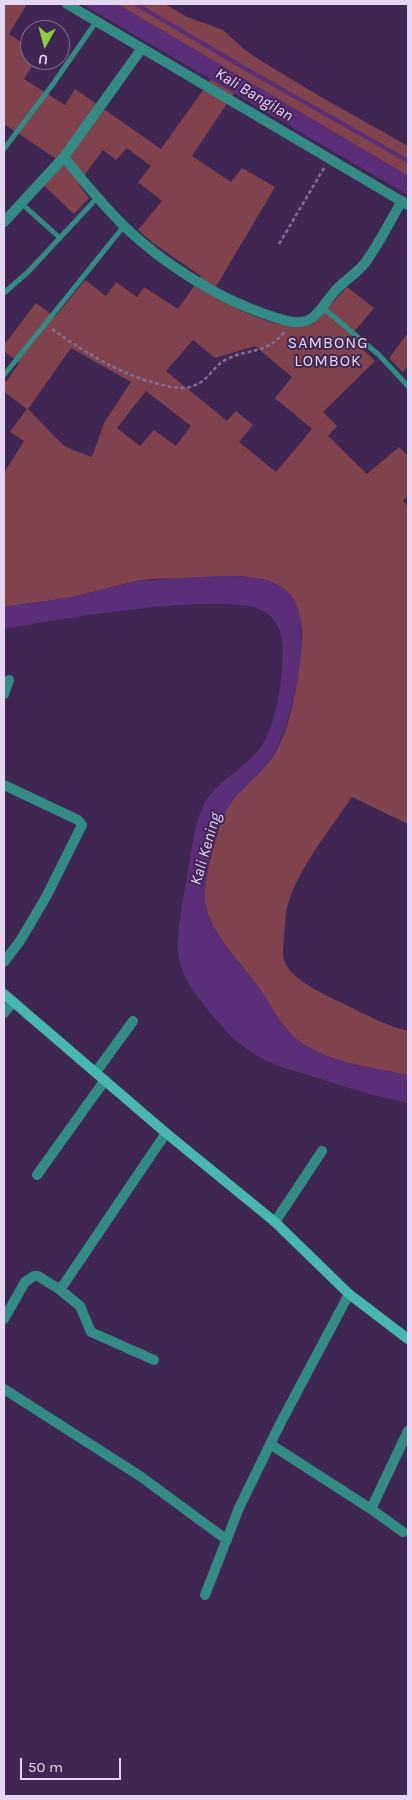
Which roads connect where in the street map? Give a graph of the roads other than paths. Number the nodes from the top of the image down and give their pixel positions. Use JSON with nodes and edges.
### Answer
{"nodes":[{"id":1,"x":67,"y":4,"type":"edge"},
{"id":2,"x":97,"y":21,"type":"junction"},
{"id":3,"x":142,"y":48,"type":"junction"},
{"id":4,"x":4,"y":149,"type":"edge"},
{"id":5,"x":64,"y":158,"type":"junction"},
{"id":6,"x":98,"y":198,"type":"junction"},
{"id":7,"x":405,"y":203,"type":"edge"},
{"id":8,"x":22,"y":204,"type":"junction"},
{"id":9,"x":4,"y":222,"type":"edge"},
{"id":10,"x":124,"y":226,"type":"junction"},
{"id":11,"x":60,"y":238,"type":"junction"},
{"id":12,"x":4,"y":293,"type":"edge"},
{"id":13,"x":322,"y":307,"type":"junction"},
{"id":14,"x":4,"y":375,"type":"edge"},
{"id":15,"x":408,"y":386,"type":"edge"},
{"id":16,"x":10,"y":680,"type":"dead end"},
{"id":17,"x":4,"y":694,"type":"edge"},
{"id":18,"x":4,"y":785,"type":"edge"},
{"id":19,"x":4,"y":962,"type":"edge"},
{"id":20,"x":4,"y":994,"type":"edge"},
{"id":21,"x":13,"y":1002,"type":"junction"},
{"id":22,"x":4,"y":1013,"type":"edge"},
{"id":23,"x":133,"y":1021,"type":"dead end"},
{"id":24,"x":96,"y":1072,"type":"junction"},
{"id":25,"x":105,"y":1080,"type":"junction"},
{"id":26,"x":166,"y":1133,"type":"junction"},
{"id":27,"x":322,"y":1151,"type":"dead end"},
{"id":28,"x":37,"y":1175,"type":"dead end"},
{"id":29,"x":275,"y":1222,"type":"junction"},
{"id":30,"x":59,"y":1289,"type":"junction"},
{"id":31,"x":349,"y":1294,"type":"junction"},
{"id":32,"x":4,"y":1319,"type":"edge"},
{"id":33,"x":408,"y":1339,"type":"edge"},
{"id":34,"x":154,"y":1360,"type":"dead end"},
{"id":35,"x":4,"y":1389,"type":"edge"},
{"id":36,"x":408,"y":1431,"type":"edge"},
{"id":37,"x":270,"y":1444,"type":"junction"},
{"id":38,"x":371,"y":1509,"type":"junction"},
{"id":39,"x":403,"y":1532,"type":"dead end"},
{"id":40,"x":227,"y":1540,"type":"junction"},
{"id":41,"x":205,"y":1595,"type":"dead end"}],
"edges":[{"from":1,"to":2,"type":"street"},
{"from":2,"to":3,"type":"street"},
{"from":2,"to":4,"type":"lane"},
{"from":3,"to":5,"type":"street"},
{"from":3,"to":7,"type":"street"},
{"from":5,"to":6,"type":"street"},
{"from":5,"to":8,"type":"street"},
{"from":6,"to":10,"type":"street"},
{"from":6,"to":11,"type":"lane"},
{"from":7,"to":13,"type":"street"},
{"from":8,"to":9,"type":"street"},
{"from":8,"to":11,"type":"lane"},
{"from":10,"to":13,"type":"street"},
{"from":10,"to":14,"type":"lane"},
{"from":11,"to":12,"type":"lane"},
{"from":13,"to":15,"type":"lane"},
{"from":16,"to":17,"type":"street"},
{"from":18,"to":19,"type":"street"},
{"from":20,"to":21,"type":"main road"},
{"from":21,"to":22,"type":"street"},
{"from":21,"to":24,"type":"main road"},
{"from":23,"to":24,"type":"street"},
{"from":24,"to":25,"type":"main road"},
{"from":25,"to":26,"type":"main road"},
{"from":25,"to":28,"type":"street"},
{"from":26,"to":29,"type":"main road"},
{"from":26,"to":30,"type":"street"},
{"from":27,"to":29,"type":"street"},
{"from":29,"to":31,"type":"main road"},
{"from":30,"to":32,"type":"street"},
{"from":30,"to":34,"type":"street"},
{"from":31,"to":33,"type":"main road"},
{"from":31,"to":37,"type":"street"},
{"from":35,"to":40,"type":"street"},
{"from":36,"to":38,"type":"street"},
{"from":37,"to":38,"type":"street"},
{"from":37,"to":40,"type":"street"},
{"from":38,"to":39,"type":"street"},
{"from":40,"to":41,"type":"street"}]}
